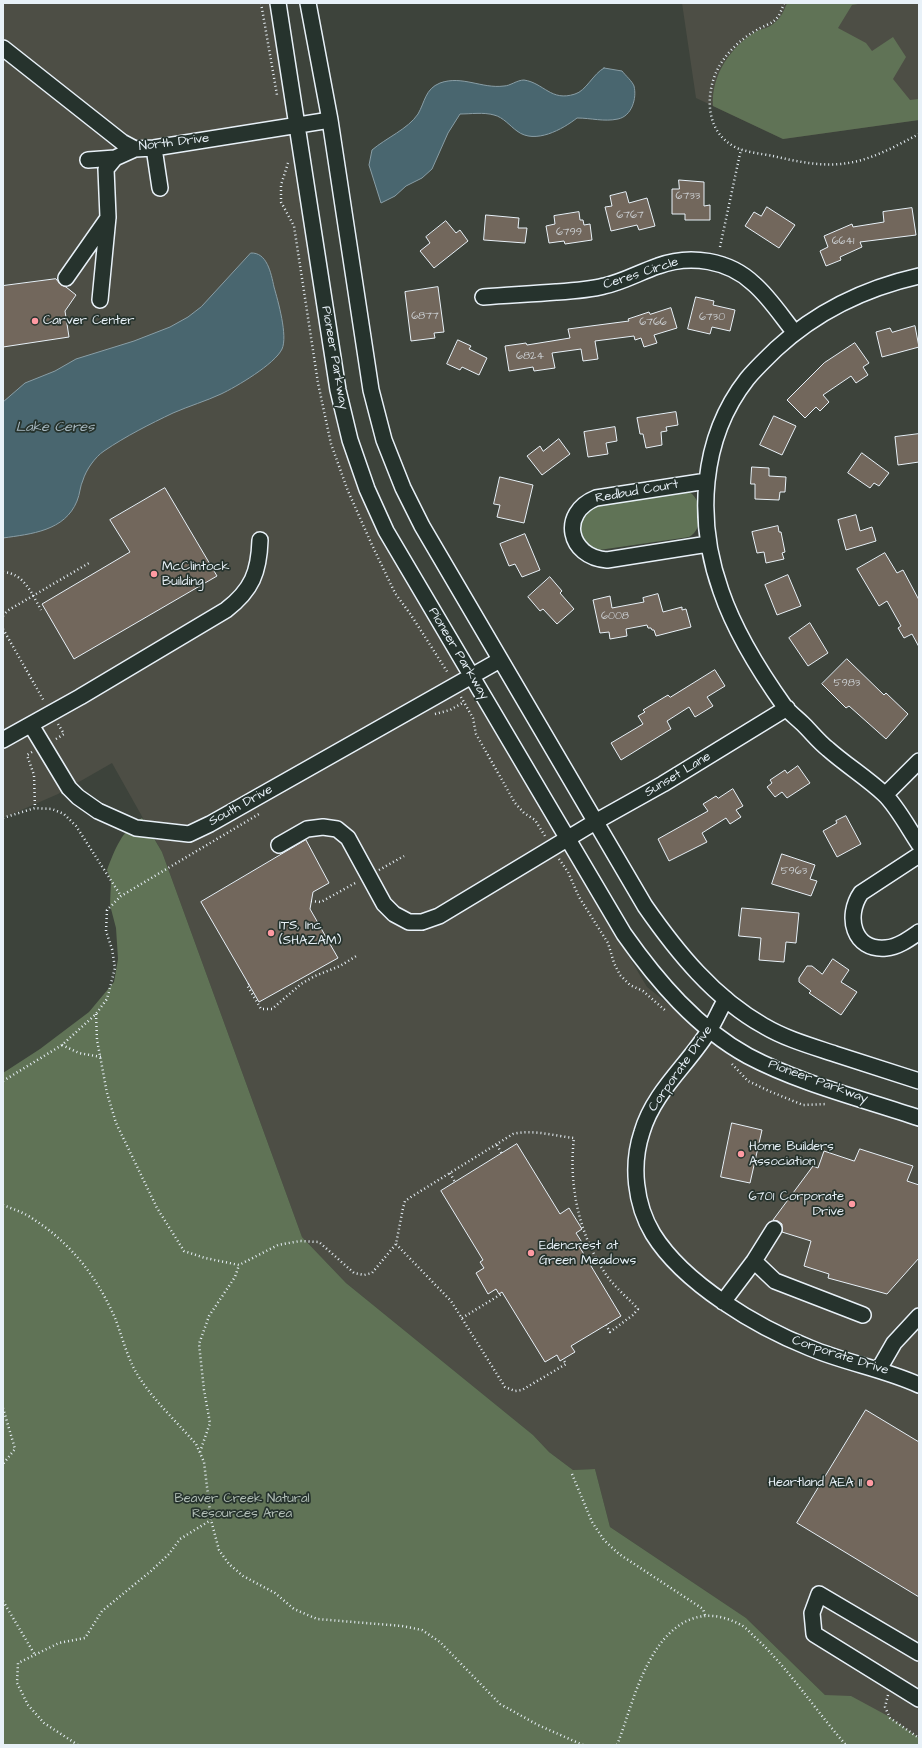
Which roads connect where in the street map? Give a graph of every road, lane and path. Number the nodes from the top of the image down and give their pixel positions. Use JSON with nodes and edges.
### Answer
{"nodes":[{"id":1,"x":278,"y":3,"type":"edge"},
{"id":2,"x":308,"y":3,"type":"edge"},
{"id":3,"x":784,"y":3,"type":"edge"},
{"id":4,"x":3,"y":48,"type":"edge"},
{"id":5,"x":330,"y":120,"type":"junction"},
{"id":6,"x":298,"y":126,"type":"junction"},
{"id":7,"x":919,"y":134,"type":"edge"},
{"id":8,"x":154,"y":148,"type":"junction"},
{"id":9,"x":135,"y":149,"type":"junction"},
{"id":10,"x":741,"y":149,"type":"junction"},
{"id":11,"x":115,"y":158,"type":"junction"},
{"id":12,"x":88,"y":160,"type":"dead end"},
{"id":13,"x":160,"y":188,"type":"dead end"},
{"id":14,"x":108,"y":217,"type":"junction"},
{"id":15,"x":720,"y":247,"type":"dead end"},
{"id":16,"x":919,"y":276,"type":"edge"},
{"id":17,"x":66,"y":278,"type":"dead end"},
{"id":18,"x":483,"y":297,"type":"dead end"},
{"id":19,"x":100,"y":300,"type":"dead end"},
{"id":20,"x":795,"y":333,"type":"junction"},
{"id":21,"x":706,"y":481,"type":"junction"},
{"id":22,"x":260,"y":540,"type":"dead end"},
{"id":23,"x":708,"y":544,"type":"junction"},
{"id":24,"x":89,"y":563,"type":"dead end"},
{"id":25,"x":3,"y":572,"type":"edge"},
{"id":26,"x":33,"y":597,"type":"junction"},
{"id":27,"x":41,"y":610,"type":"dead end"},
{"id":28,"x":3,"y":616,"type":"edge"},
{"id":29,"x":500,"y":660,"type":"junction"},
{"id":30,"x":471,"y":676,"type":"junction"},
{"id":31,"x":787,"y":708,"type":"junction"},
{"id":32,"x":32,"y":725,"type":"junction"},
{"id":33,"x":3,"y":740,"type":"edge"},
{"id":34,"x":919,"y":761,"type":"edge"},
{"id":35,"x":886,"y":795,"type":"junction"},
{"id":36,"x":3,"y":818,"type":"edge"},
{"id":37,"x":595,"y":822,"type":"junction"},
{"id":38,"x":567,"y":839,"type":"junction"},
{"id":39,"x":919,"y":844,"type":"edge"},
{"id":40,"x":279,"y":845,"type":"dead end"},
{"id":41,"x":919,"y":855,"type":"edge"},
{"id":42,"x":919,"y":932,"type":"edge"},
{"id":43,"x":358,"y":955,"type":"dead end"},
{"id":44,"x":249,"y":984,"type":"dead end"},
{"id":45,"x":726,"y":999,"type":"junction"},
{"id":46,"x":96,"y":1014,"type":"junction"},
{"id":47,"x":710,"y":1029,"type":"junction"},
{"id":48,"x":62,"y":1045,"type":"junction"},
{"id":49,"x":101,"y":1057,"type":"junction"},
{"id":50,"x":3,"y":1081,"type":"edge"},
{"id":51,"x":919,"y":1081,"type":"edge"},
{"id":52,"x":919,"y":1118,"type":"edge"},
{"id":53,"x":497,"y":1145,"type":"junction"},
{"id":54,"x":502,"y":1154,"type":"dead end"},
{"id":55,"x":450,"y":1173,"type":"junction"},
{"id":56,"x":455,"y":1182,"type":"dead end"},
{"id":57,"x":3,"y":1205,"type":"edge"},
{"id":58,"x":774,"y":1229,"type":"dead end"},
{"id":59,"x":396,"y":1244,"type":"junction"},
{"id":60,"x":754,"y":1262,"type":"junction"},
{"id":61,"x":239,"y":1265,"type":"junction"},
{"id":62,"x":503,"y":1293,"type":"dead end"},
{"id":63,"x":723,"y":1302,"type":"junction"},
{"id":64,"x":863,"y":1315,"type":"dead end"},
{"id":65,"x":919,"y":1316,"type":"edge"},
{"id":66,"x":462,"y":1318,"type":"junction"},
{"id":67,"x":606,"y":1325,"type":"dead end"},
{"id":68,"x":563,"y":1359,"type":"dead end"},
{"id":69,"x":879,"y":1369,"type":"junction"},
{"id":70,"x":919,"y":1384,"type":"edge"},
{"id":71,"x":3,"y":1408,"type":"edge"},
{"id":72,"x":200,"y":1452,"type":"junction"},
{"id":73,"x":3,"y":1464,"type":"edge"},
{"id":74,"x":572,"y":1474,"type":"dead end"},
{"id":75,"x":211,"y":1520,"type":"junction"},
{"id":76,"x":3,"y":1601,"type":"edge"},
{"id":77,"x":704,"y":1615,"type":"junction"},
{"id":78,"x":919,"y":1653,"type":"edge"},
{"id":79,"x":35,"y":1654,"type":"junction"},
{"id":80,"x":896,"y":1685,"type":"junction"},
{"id":81,"x":919,"y":1699,"type":"edge"},
{"id":82,"x":919,"y":1738,"type":"edge"},
{"id":83,"x":78,"y":1745,"type":"edge"},
{"id":84,"x":583,"y":1745,"type":"edge"},
{"id":85,"x":617,"y":1745,"type":"edge"},
{"id":86,"x":846,"y":1745,"type":"edge"}],
"edges":[{"from":1,"to":6,"type":"street","name":"Pioneer Parkway"},
{"from":2,"to":5,"type":"street"},
{"from":3,"to":10,"type":"path"},
{"from":4,"to":9,"type":"street","name":"North Drive"},
{"from":5,"to":6,"type":"street","name":"North Drive"},
{"from":5,"to":29,"type":"street"},
{"from":6,"to":8,"type":"street","name":"North Drive"},
{"from":6,"to":30,"type":"street","name":"Pioneer Parkway"},
{"from":7,"to":10,"type":"path"},
{"from":8,"to":9,"type":"street","name":"North Drive"},
{"from":8,"to":13,"type":"street"},
{"from":9,"to":11,"type":"street"},
{"from":10,"to":15,"type":"path"},
{"from":11,"to":12,"type":"street"},
{"from":11,"to":14,"type":"street"},
{"from":14,"to":17,"type":"street"},
{"from":14,"to":19,"type":"street"},
{"from":16,"to":20,"type":"street"},
{"from":18,"to":20,"type":"street","name":"Ceres Circle"},
{"from":20,"to":21,"type":"street"},
{"from":21,"to":23,"type":"street"},
{"from":21,"to":23,"type":"street","name":"Redbud Court"},
{"from":22,"to":32,"type":"street"},
{"from":23,"to":31,"type":"street"},
{"from":24,"to":26,"type":"path"},
{"from":25,"to":26,"type":"path"},
{"from":26,"to":27,"type":"path"},
{"from":26,"to":28,"type":"path"},
{"from":29,"to":30,"type":"street","name":"South Drive"},
{"from":29,"to":37,"type":"street"},
{"from":30,"to":32,"type":"street","name":"South Drive"},
{"from":30,"to":38,"type":"street","name":"Pioneer Parkway"},
{"from":31,"to":35,"type":"street"},
{"from":31,"to":37,"type":"street","name":"Sunset Lane"},
{"from":32,"to":33,"type":"street"},
{"from":34,"to":35,"type":"street"},
{"from":35,"to":39,"type":"street"},
{"from":36,"to":46,"type":"path"},
{"from":37,"to":38,"type":"street","name":"Sunset Lane"},
{"from":37,"to":45,"type":"street"},
{"from":38,"to":40,"type":"street","name":"Sunset Lane"},
{"from":38,"to":47,"type":"street","name":"Pioneer Parkway"},
{"from":41,"to":42,"type":"street"},
{"from":43,"to":44,"type":"path"},
{"from":45,"to":47,"type":"street","name":"Corporate Drive"},
{"from":45,"to":51,"type":"street"},
{"from":46,"to":48,"type":"path"},
{"from":46,"to":49,"type":"path"},
{"from":47,"to":52,"type":"street","name":"Pioneer Parkway"},
{"from":47,"to":63,"type":"street","name":"Corporate Drive"},
{"from":48,"to":49,"type":"path"},
{"from":48,"to":50,"type":"path"},
{"from":49,"to":61,"type":"path"},
{"from":53,"to":54,"type":"path"},
{"from":53,"to":55,"type":"path"},
{"from":53,"to":67,"type":"path"},
{"from":55,"to":56,"type":"path"},
{"from":55,"to":59,"type":"path"},
{"from":57,"to":72,"type":"path"},
{"from":58,"to":60,"type":"street"},
{"from":59,"to":61,"type":"path"},
{"from":59,"to":66,"type":"path"},
{"from":60,"to":63,"type":"street"},
{"from":60,"to":64,"type":"street"},
{"from":61,"to":72,"type":"path"},
{"from":62,"to":66,"type":"path"},
{"from":63,"to":69,"type":"street","name":"Corporate Drive"},
{"from":65,"to":69,"type":"street"},
{"from":66,"to":68,"type":"path"},
{"from":69,"to":70,"type":"street","name":"Corporate Drive"},
{"from":71,"to":73,"type":"path"},
{"from":72,"to":75,"type":"path"},
{"from":74,"to":77,"type":"path"},
{"from":75,"to":79,"type":"path"},
{"from":75,"to":84,"type":"path"},
{"from":76,"to":79,"type":"path"},
{"from":77,"to":85,"type":"path"},
{"from":77,"to":86,"type":"path"},
{"from":78,"to":80,"type":"street"},
{"from":79,"to":83,"type":"path"},
{"from":80,"to":81,"type":"street"},
{"from":80,"to":82,"type":"path"}]}
